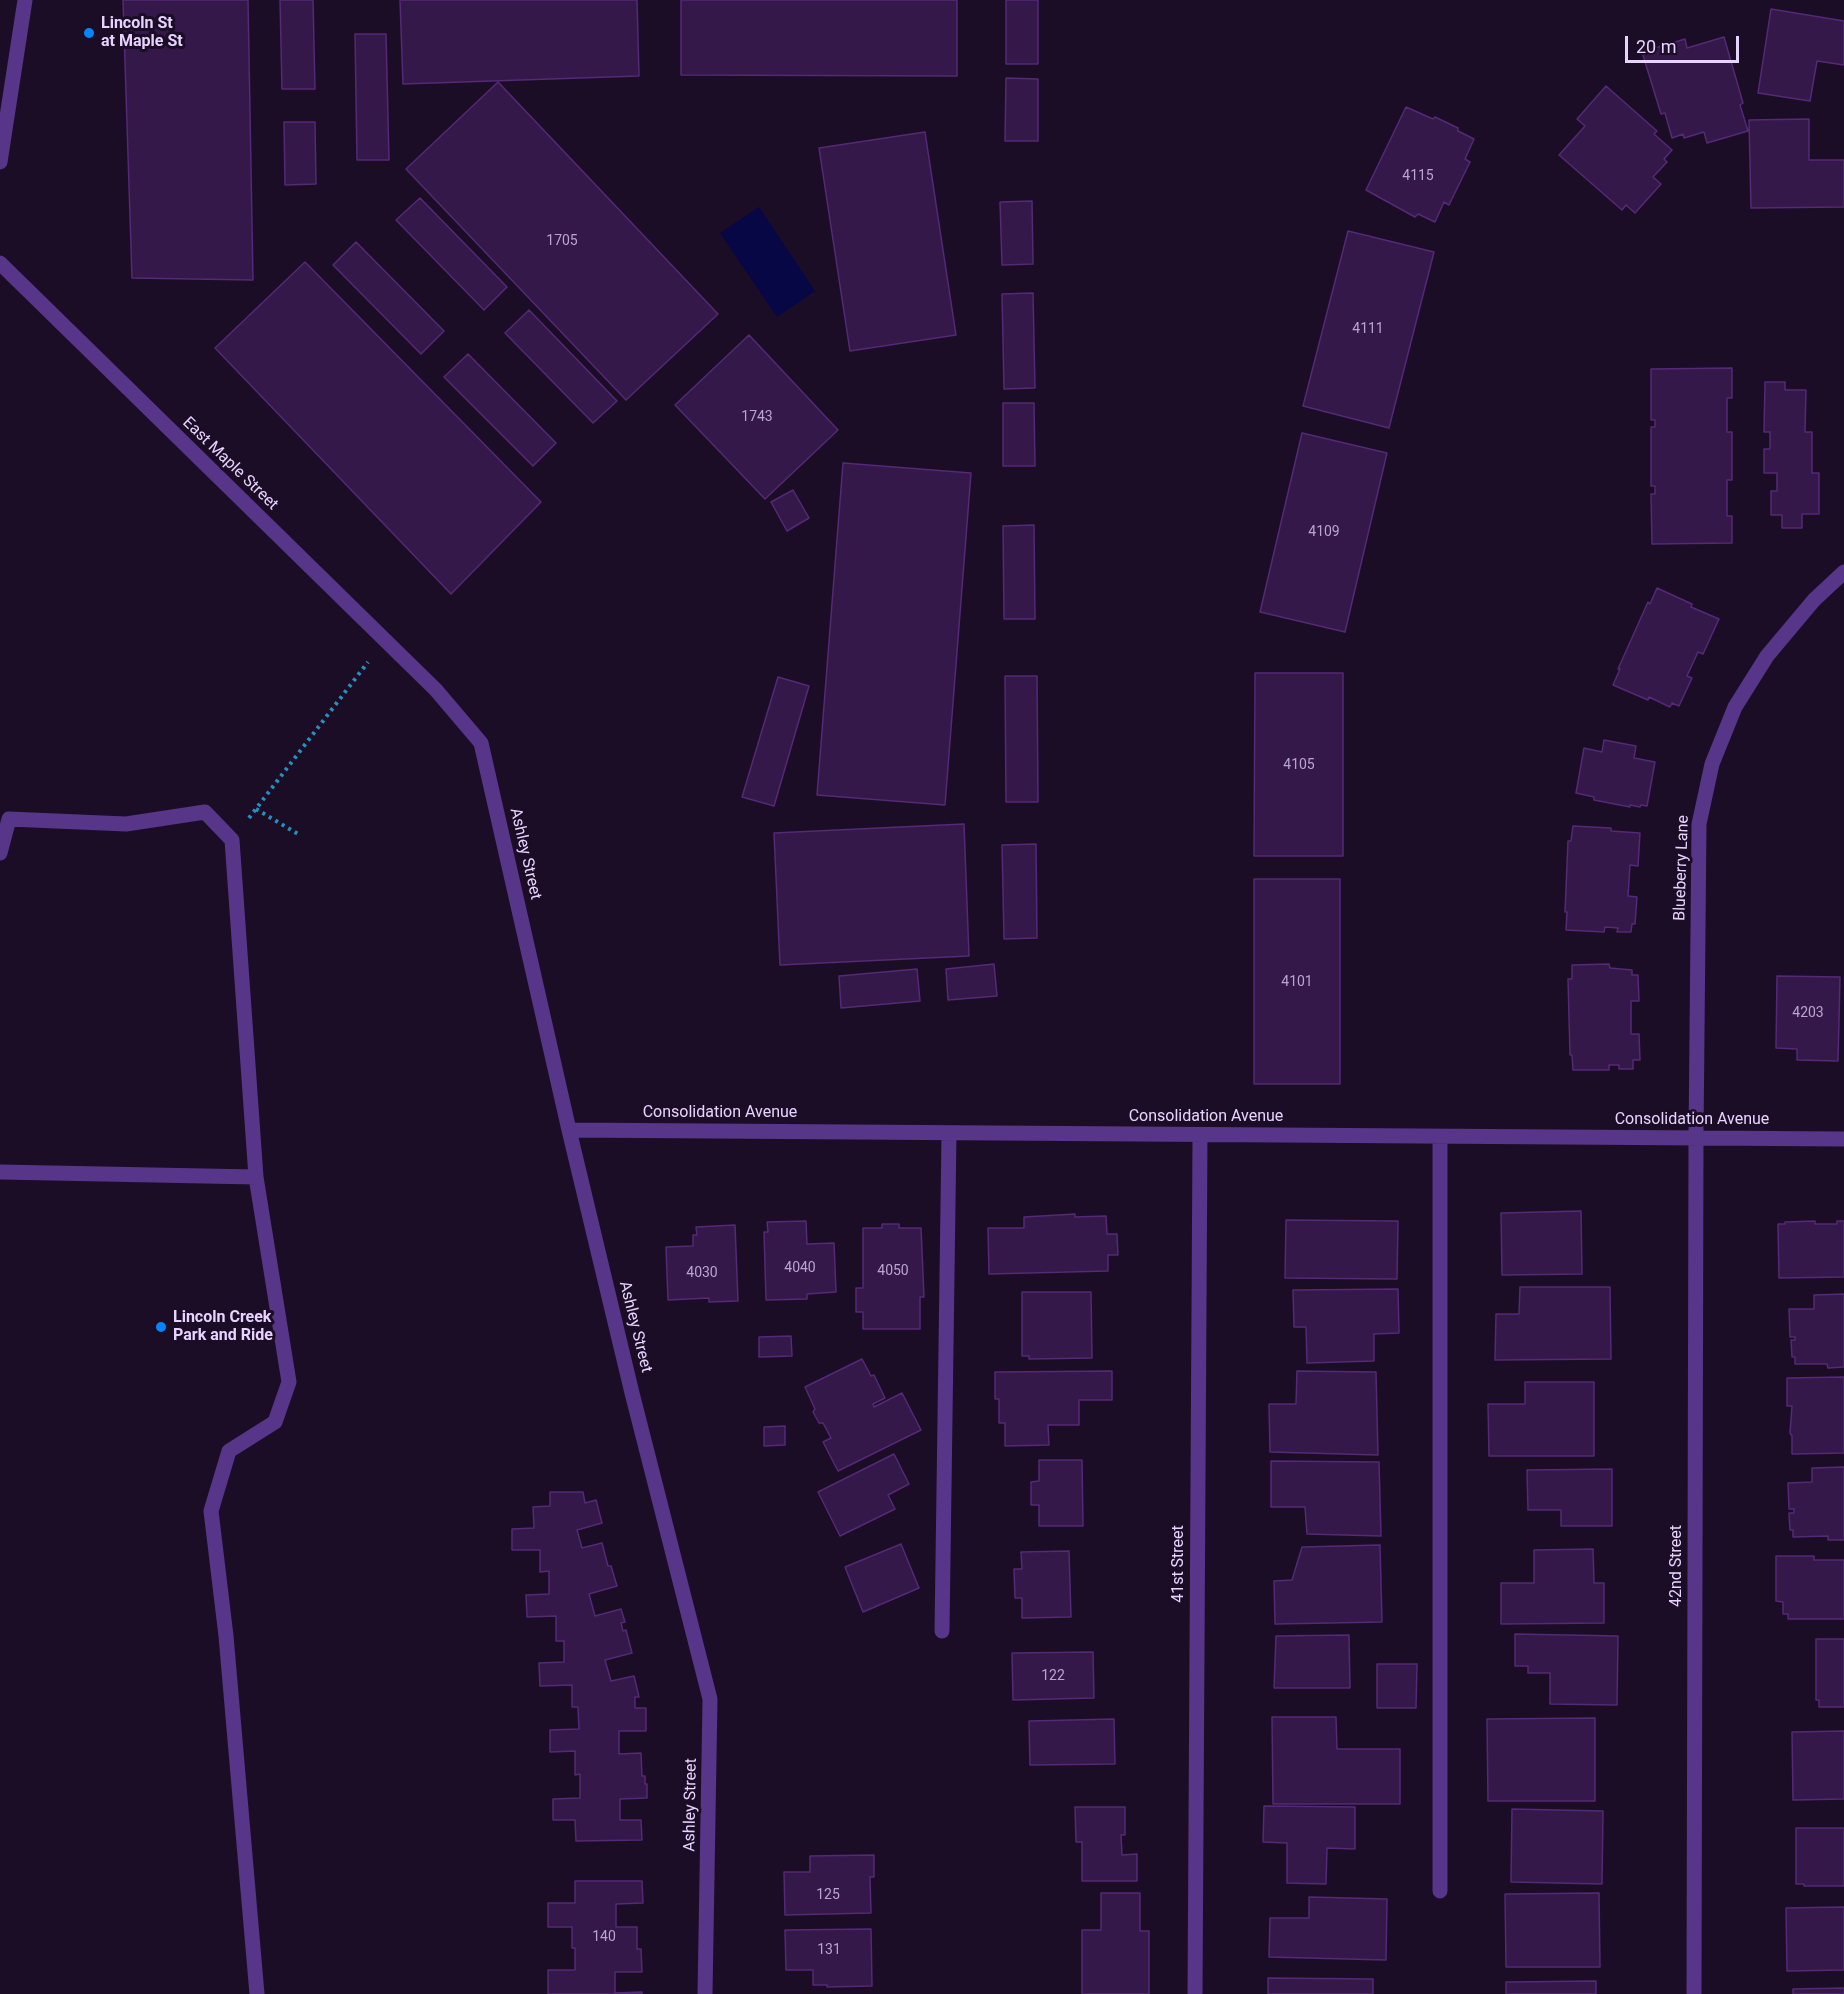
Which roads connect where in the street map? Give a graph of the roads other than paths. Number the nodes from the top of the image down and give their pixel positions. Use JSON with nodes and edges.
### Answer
{"nodes":[{"id":1,"x":25,"y":0,"type":"edge"},
{"id":2,"x":0,"y":162,"type":"edge"},
{"id":3,"x":0,"y":263,"type":"edge"},
{"id":4,"x":1844,"y":572,"type":"edge"},
{"id":5,"x":436,"y":690,"type":"joint"},
{"id":6,"x":0,"y":853,"type":"edge"},
{"id":7,"x":569,"y":1130,"type":"junction"},
{"id":8,"x":949,"y":1133,"type":"junction"},
{"id":9,"x":1200,"y":1135,"type":"junction"},
{"id":10,"x":1440,"y":1137,"type":"junction"},
{"id":11,"x":1696,"y":1138,"type":"junction"},
{"id":12,"x":1844,"y":1139,"type":"edge"},
{"id":13,"x":0,"y":1172,"type":"edge"},
{"id":14,"x":256,"y":1177,"type":"junction"},
{"id":15,"x":942,"y":1631,"type":"dead end"},
{"id":16,"x":1440,"y":1891,"type":"dead end"},
{"id":17,"x":257,"y":1994,"type":"edge"},
{"id":18,"x":705,"y":1994,"type":"edge"},
{"id":19,"x":1195,"y":1994,"type":"edge"},
{"id":20,"x":1694,"y":1994,"type":"edge"}],
"edges":[{"from":1,"to":2,"type":"street"},
{"from":3,"to":5,"type":"street","name":"East Maple Street"},
{"from":4,"to":11,"type":"street","name":"Blueberry Lane"},
{"from":5,"to":7,"type":"street","name":"Ashley Street"},
{"from":6,"to":14,"type":"street"},
{"from":7,"to":8,"type":"street","name":"Consolidation Avenue"},
{"from":7,"to":18,"type":"street","name":"Ashley Street"},
{"from":8,"to":9,"type":"street","name":"Consolidation Avenue"},
{"from":8,"to":15,"type":"street"},
{"from":9,"to":10,"type":"street","name":"Consolidation Avenue"},
{"from":9,"to":19,"type":"street","name":"41st Street"},
{"from":10,"to":11,"type":"street","name":"Consolidation Avenue"},
{"from":10,"to":16,"type":"street"},
{"from":11,"to":12,"type":"street","name":"Consolidation Avenue"},
{"from":11,"to":20,"type":"street","name":"42nd Street"},
{"from":13,"to":14,"type":"street"},
{"from":14,"to":17,"type":"street"}]}
